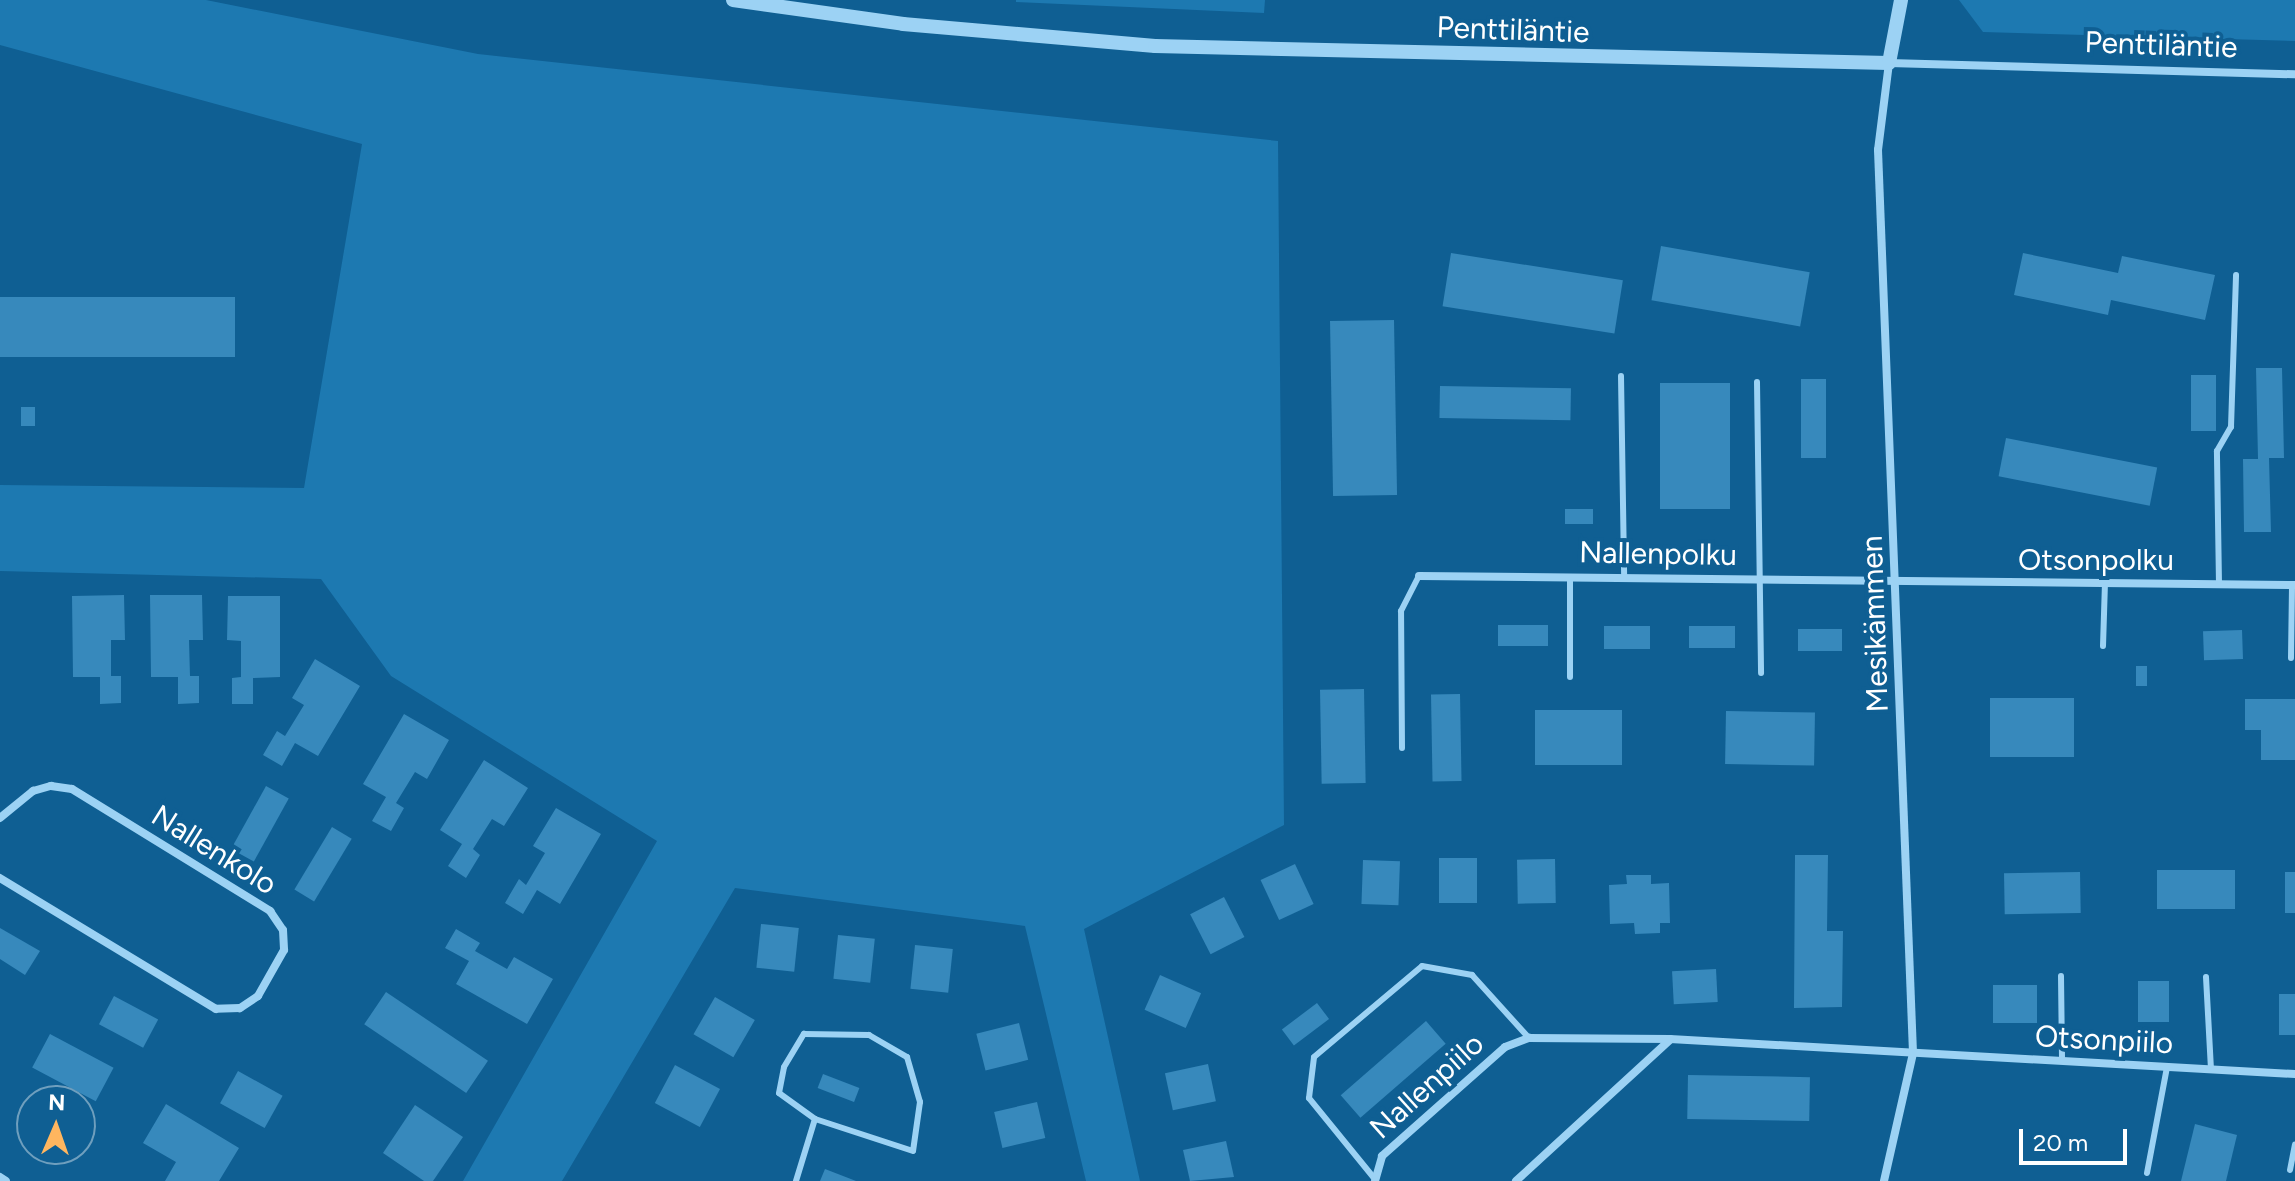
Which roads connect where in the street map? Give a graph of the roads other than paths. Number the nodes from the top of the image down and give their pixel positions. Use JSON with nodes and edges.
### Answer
{"nodes":[{"id":1,"x":733,"y":0,"type":"edge"},
{"id":2,"x":1901,"y":0,"type":"edge"},
{"id":3,"x":1889,"y":63,"type":"junction"},
{"id":4,"x":2295,"y":74,"type":"edge"},
{"id":5,"x":2236,"y":275,"type":"dead end"},
{"id":6,"x":1621,"y":376,"type":"dead end"},
{"id":7,"x":1757,"y":382,"type":"dead end"},
{"id":8,"x":1419,"y":576,"type":"joint"},
{"id":9,"x":1570,"y":577,"type":"junction"},
{"id":10,"x":1624,"y":578,"type":"junction"},
{"id":11,"x":1761,"y":580,"type":"junction"},
{"id":12,"x":1898,"y":581,"type":"junction"},
{"id":13,"x":2105,"y":584,"type":"junction"},
{"id":14,"x":2219,"y":584,"type":"junction"},
{"id":15,"x":2294,"y":585,"type":"edge"},
{"id":16,"x":2103,"y":646,"type":"dead end"},
{"id":17,"x":2291,"y":658,"type":"dead end"},
{"id":18,"x":1761,"y":673,"type":"dead end"},
{"id":19,"x":1570,"y":677,"type":"dead end"},
{"id":20,"x":1402,"y":748,"type":"dead end"},
{"id":21,"x":0,"y":818,"type":"edge"},
{"id":22,"x":0,"y":878,"type":"edge"},
{"id":23,"x":2061,"y":976,"type":"dead end"},
{"id":24,"x":2206,"y":977,"type":"dead end"},
{"id":25,"x":1529,"y":1038,"type":"junction"},
{"id":26,"x":1670,"y":1039,"type":"junction"},
{"id":27,"x":1913,"y":1053,"type":"junction"},
{"id":28,"x":2062,"y":1061,"type":"junction"},
{"id":29,"x":2167,"y":1067,"type":"junction"},
{"id":30,"x":2211,"y":1069,"type":"junction"},
{"id":31,"x":2294,"y":1074,"type":"edge"},
{"id":32,"x":815,"y":1119,"type":"junction"},
{"id":33,"x":2295,"y":1144,"type":"edge"},
{"id":34,"x":2290,"y":1170,"type":"dead end"},
{"id":35,"x":2147,"y":1173,"type":"dead end"},
{"id":36,"x":0,"y":1177,"type":"edge"},
{"id":37,"x":1375,"y":1179,"type":"edge"},
{"id":38,"x":6,"y":1181,"type":"edge"},
{"id":39,"x":796,"y":1181,"type":"edge"},
{"id":40,"x":1516,"y":1181,"type":"edge"},
{"id":41,"x":1884,"y":1181,"type":"edge"}],
"edges":[{"from":1,"to":3,"type":"street","name":"Penttiläntie"},
{"from":2,"to":3,"type":"street"},
{"from":3,"to":4,"type":"street","name":"Penttiläntie"},
{"from":3,"to":12,"type":"street","name":"Mesikämmen"},
{"from":5,"to":14,"type":"lane"},
{"from":6,"to":10,"type":"lane"},
{"from":7,"to":11,"type":"lane"},
{"from":8,"to":9,"type":"street","name":"Nallenpolku"},
{"from":8,"to":20,"type":"lane"},
{"from":9,"to":10,"type":"street","name":"Nallenpolku"},
{"from":9,"to":19,"type":"lane"},
{"from":10,"to":11,"type":"street","name":"Nallenpolku"},
{"from":11,"to":12,"type":"street","name":"Nallenpolku"},
{"from":11,"to":18,"type":"lane"},
{"from":12,"to":13,"type":"street","name":"Otsonpolku"},
{"from":12,"to":27,"type":"street","name":"Mesikämmen"},
{"from":13,"to":14,"type":"street","name":"Otsonpolku"},
{"from":13,"to":16,"type":"lane"},
{"from":14,"to":15,"type":"street","name":"Otsonpolku"},
{"from":15,"to":17,"type":"lane"},
{"from":21,"to":22,"type":"street","name":"Nallenkolo"},
{"from":23,"to":28,"type":"lane"},
{"from":24,"to":30,"type":"lane"},
{"from":25,"to":26,"type":"street","name":"Nallenpiilo"},
{"from":25,"to":37,"type":"street","name":"Nallenpiilo"},
{"from":25,"to":37,"type":"lane"},
{"from":26,"to":27,"type":"street","name":"Nallenpiilo"},
{"from":26,"to":40,"type":"street"},
{"from":27,"to":28,"type":"street","name":"Otsonpiilo"},
{"from":27,"to":41,"type":"street","name":"Mesikämmen"},
{"from":28,"to":29,"type":"street","name":"Otsonpiilo"},
{"from":29,"to":30,"type":"street","name":"Otsonpiilo"},
{"from":29,"to":35,"type":"lane"},
{"from":30,"to":31,"type":"street","name":"Otsonpiilo"},
{"from":32,"to":32,"type":"lane"},
{"from":32,"to":39,"type":"lane"},
{"from":33,"to":34,"type":"lane"},
{"from":36,"to":38,"type":"street"}]}
